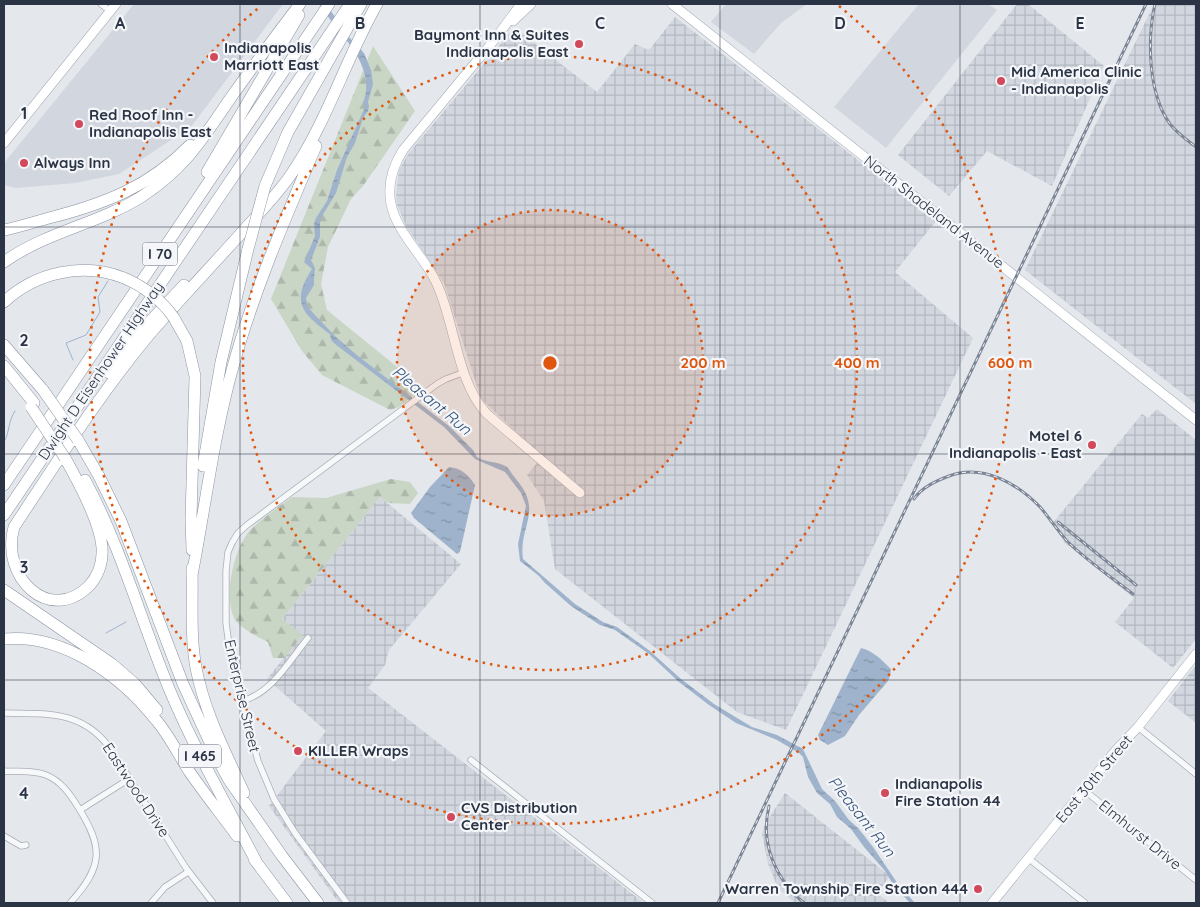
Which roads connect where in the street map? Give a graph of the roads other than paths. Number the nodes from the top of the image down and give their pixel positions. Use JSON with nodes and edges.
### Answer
{"nodes":[{"id":1,"x":101,"y":4,"type":"edge"},
{"id":2,"x":300,"y":4,"type":"edge"},
{"id":3,"x":305,"y":4,"type":"edge"},
{"id":4,"x":329,"y":4,"type":"edge"},
{"id":5,"x":361,"y":4,"type":"edge"},
{"id":6,"x":377,"y":4,"type":"edge"},
{"id":7,"x":521,"y":4,"type":"edge"},
{"id":8,"x":531,"y":4,"type":"edge"},
{"id":9,"x":672,"y":4,"type":"edge"},
{"id":10,"x":113,"y":8,"type":"edge"},
{"id":11,"x":350,"y":10,"type":"edge"},
{"id":12,"x":495,"y":39,"type":"junction"},
{"id":13,"x":345,"y":68,"type":"junction"},
{"id":14,"x":227,"y":104,"type":"junction"},
{"id":15,"x":4,"y":143,"type":"edge"},
{"id":16,"x":258,"y":214,"type":"junction"},
{"id":17,"x":4,"y":230,"type":"edge"},
{"id":18,"x":4,"y":262,"type":"edge"},
{"id":19,"x":146,"y":274,"type":"junction"},
{"id":20,"x":4,"y":302,"type":"edge"},
{"id":21,"x":4,"y":345,"type":"edge"},
{"id":22,"x":4,"y":366,"type":"edge"},
{"id":23,"x":4,"y":372,"type":"edge"},
{"id":24,"x":465,"y":372,"type":"junction"},
{"id":25,"x":33,"y":405,"type":"junction"},
{"id":26,"x":71,"y":417,"type":"junction"},
{"id":27,"x":1196,"y":420,"type":"edge"},
{"id":28,"x":67,"y":456,"type":"junction"},
{"id":29,"x":4,"y":485,"type":"edge"},
{"id":30,"x":580,"y":493,"type":"dead end"},
{"id":31,"x":4,"y":515,"type":"edge"},
{"id":32,"x":192,"y":542,"type":"junction"},
{"id":33,"x":192,"y":575,"type":"junction"},
{"id":34,"x":4,"y":590,"type":"edge"},
{"id":35,"x":308,"y":638,"type":"dead end"},
{"id":36,"x":4,"y":639,"type":"edge"},
{"id":37,"x":1196,"y":654,"type":"edge"},
{"id":38,"x":242,"y":701,"type":"junction"},
{"id":39,"x":4,"y":713,"type":"edge"},
{"id":40,"x":1138,"y":727,"type":"junction"},
{"id":41,"x":471,"y":760,"type":"dead end"},
{"id":42,"x":4,"y":771,"type":"edge"},
{"id":43,"x":1196,"y":774,"type":"edge"},
{"id":44,"x":129,"y":779,"type":"junction"},
{"id":45,"x":1084,"y":790,"type":"junction"},
{"id":46,"x":80,"y":810,"type":"junction"},
{"id":47,"x":220,"y":813,"type":"junction"},
{"id":48,"x":256,"y":817,"type":"junction"},
{"id":49,"x":4,"y":836,"type":"edge"},
{"id":50,"x":26,"y":845,"type":"dead end"},
{"id":51,"x":1028,"y":858,"type":"junction"},
{"id":52,"x":257,"y":863,"type":"junction"},
{"id":53,"x":188,"y":872,"type":"junction"},
{"id":54,"x":1196,"y":880,"type":"edge"},
{"id":55,"x":70,"y":903,"type":"edge"},
{"id":56,"x":150,"y":903,"type":"edge"},
{"id":57,"x":213,"y":903,"type":"edge"},
{"id":58,"x":287,"y":903,"type":"edge"},
{"id":59,"x":318,"y":903,"type":"edge"},
{"id":60,"x":347,"y":903,"type":"edge"},
{"id":61,"x":652,"y":903,"type":"edge"},
{"id":62,"x":992,"y":903,"type":"edge"},
{"id":63,"x":1085,"y":903,"type":"edge"}],
"edges":[{"from":1,"to":10,"type":"street"},
{"from":2,"to":14,"type":"highway"},
{"from":3,"to":19,"type":"highway"},
{"from":4,"to":19,"type":"highway","name":"Dwight D Eisenhower Highway","number":"I 70"},
{"from":5,"to":11,"type":"highway"},
{"from":6,"to":13,"type":"highway"},
{"from":7,"to":12,"type":"main road"},
{"from":8,"to":12,"type":"main road"},
{"from":9,"to":27,"type":"main road","name":"North Shadeland Avenue"},
{"from":10,"to":15,"type":"main road"},
{"from":11,"to":26,"type":"highway","name":"Dwight D Eisenhower Highway","number":"I 70"},
{"from":11,"to":32,"type":"highway","bridge":true},
{"from":12,"to":24,"type":"main road"},
{"from":13,"to":16,"type":"highway"},
{"from":13,"to":33,"type":"highway"},
{"from":14,"to":17,"type":"highway"},
{"from":14,"to":18,"type":"highway"},
{"from":16,"to":26,"type":"highway"},
{"from":16,"to":28,"type":"highway"},
{"from":19,"to":29,"type":"highway","name":"Dwight D Eisenhower Highway","number":"I 70"},
{"from":20,"to":32,"type":"highway","bridge":true},
{"from":21,"to":48,"type":"highway","number":"I 465","bridge":true},
{"from":22,"to":25,"type":"highway","number":"I 465"},
{"from":23,"to":25,"type":"highway"},
{"from":24,"to":30,"type":"main road"},
{"from":24,"to":38,"type":"street","name":"Enterprise Street"},
{"from":25,"to":28,"type":"highway","number":"I 465"},
{"from":26,"to":31,"type":"highway","name":"Dwight D Eisenhower Highway","number":"I 70"},
{"from":28,"to":52,"type":"highway","number":"I 465"},
{"from":32,"to":33,"type":"highway"},
{"from":33,"to":48,"type":"highway"},
{"from":34,"to":47,"type":"highway"},
{"from":35,"to":38,"type":"street"},
{"from":36,"to":47,"type":"highway"},
{"from":37,"to":40,"type":"main road","name":"East 30th Street"},
{"from":38,"to":60,"type":"street","name":"Enterprise Street"},
{"from":39,"to":44,"type":"street","name":"Eastwood Drive"},
{"from":40,"to":43,"type":"street"},
{"from":40,"to":45,"type":"main road","name":"East 30th Street"},
{"from":41,"to":61,"type":"street"},
{"from":42,"to":46,"type":"street"},
{"from":44,"to":46,"type":"street"},
{"from":44,"to":53,"type":"street","name":"Eastwood Drive"},
{"from":45,"to":51,"type":"main road","name":"East 30th Street"},
{"from":45,"to":54,"type":"street","name":"Elmhurst Drive"},
{"from":46,"to":55,"type":"street"},
{"from":47,"to":52,"type":"highway"},
{"from":48,"to":59,"type":"highway","number":"I 465"},
{"from":49,"to":50,"type":"street"},
{"from":51,"to":62,"type":"main road","name":"East 30th Street"},
{"from":51,"to":63,"type":"street"},
{"from":52,"to":58,"type":"highway","number":"I 465"},
{"from":53,"to":56,"type":"street"},
{"from":53,"to":57,"type":"street","name":"Eastwood Drive"}]}
